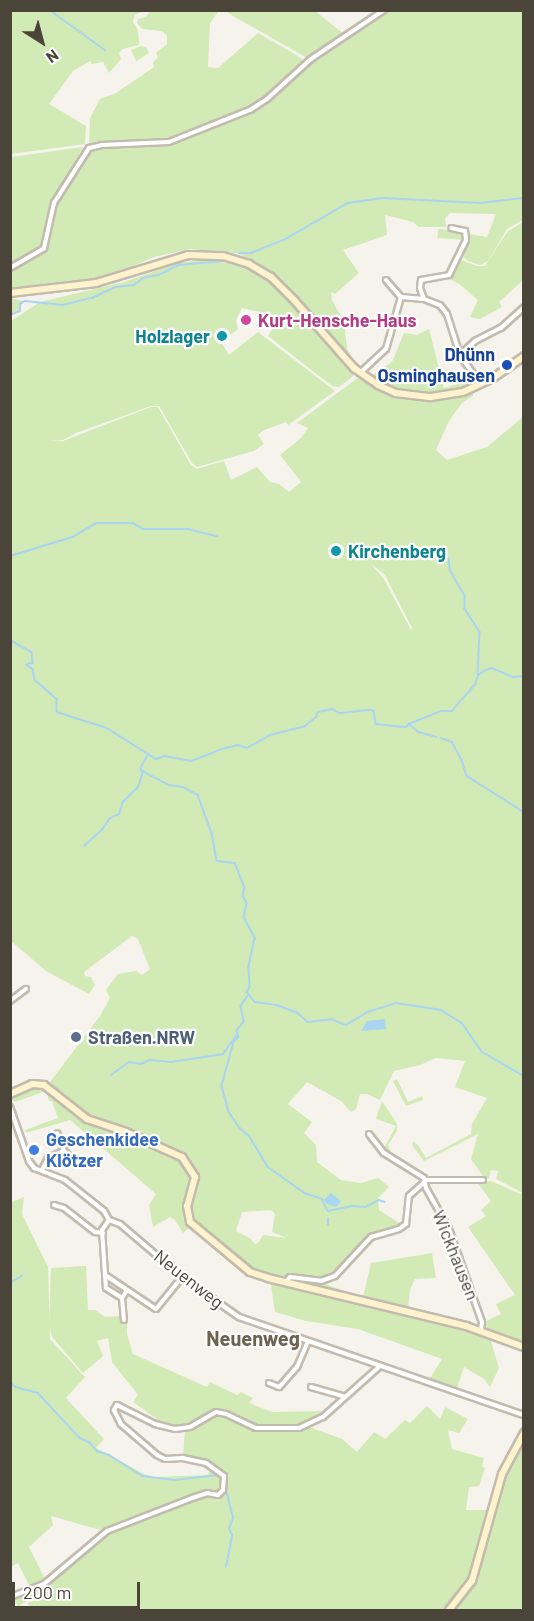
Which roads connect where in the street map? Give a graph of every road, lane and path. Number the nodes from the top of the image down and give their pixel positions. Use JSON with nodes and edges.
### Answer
{"nodes":[{"id":1,"x":384,"y":10,"type":"edge"},
{"id":2,"x":451,"y":228,"type":"dead end"},
{"id":3,"x":10,"y":268,"type":"edge"},
{"id":4,"x":386,"y":280,"type":"dead end"},
{"id":5,"x":10,"y":293,"type":"edge"},
{"id":6,"x":401,"y":297,"type":"junction"},
{"id":7,"x":424,"y":299,"type":"junction"},
{"id":8,"x":524,"y":307,"type":"edge"},
{"id":9,"x":460,"y":355,"type":"junction"},
{"id":10,"x":524,"y":356,"type":"edge"},
{"id":11,"x":359,"y":373,"type":"junction"},
{"id":12,"x":480,"y":385,"type":"junction"},
{"id":13,"x":26,"y":989,"type":"dead end"},
{"id":14,"x":10,"y":1001,"type":"edge"},
{"id":15,"x":10,"y":1094,"type":"edge"},
{"id":16,"x":10,"y":1107,"type":"edge"},
{"id":17,"x":57,"y":1133,"type":"dead end"},
{"id":18,"x":369,"y":1134,"type":"dead end"},
{"id":19,"x":64,"y":1151,"type":"junction"},
{"id":20,"x":68,"y":1155,"type":"dead end"},
{"id":21,"x":42,"y":1170,"type":"junction"},
{"id":22,"x":483,"y":1180,"type":"dead end"},
{"id":23,"x":424,"y":1182,"type":"junction"},
{"id":24,"x":54,"y":1205,"type":"dead end"},
{"id":25,"x":109,"y":1220,"type":"junction"},
{"id":26,"x":103,"y":1233,"type":"junction"},
{"id":27,"x":105,"y":1275,"type":"junction"},
{"id":28,"x":182,"y":1277,"type":"junction"},
{"id":29,"x":286,"y":1283,"type":"junction"},
{"id":30,"x":128,"y":1290,"type":"junction"},
{"id":31,"x":122,"y":1298,"type":"junction"},
{"id":32,"x":124,"y":1320,"type":"dead end"},
{"id":33,"x":481,"y":1330,"type":"junction"},
{"id":34,"x":308,"y":1341,"type":"junction"},
{"id":35,"x":524,"y":1347,"type":"edge"},
{"id":36,"x":380,"y":1366,"type":"junction"},
{"id":37,"x":269,"y":1383,"type":"dead end"},
{"id":38,"x":310,"y":1387,"type":"dead end"},
{"id":39,"x":346,"y":1397,"type":"junction"},
{"id":40,"x":524,"y":1414,"type":"edge"},
{"id":41,"x":524,"y":1433,"type":"edge"},
{"id":42,"x":10,"y":1597,"type":"edge"},
{"id":43,"x":449,"y":1611,"type":"edge"}],
"edges":[{"from":1,"to":3,"type":"street"},
{"from":2,"to":7,"type":"street"},
{"from":4,"to":6,"type":"street"},
{"from":5,"to":11,"type":"main road"},
{"from":6,"to":7,"type":"street"},
{"from":6,"to":11,"type":"street"},
{"from":7,"to":9,"type":"street"},
{"from":8,"to":9,"type":"street"},
{"from":9,"to":12,"type":"street"},
{"from":10,"to":12,"type":"main road"},
{"from":11,"to":12,"type":"main road"},
{"from":13,"to":14,"type":"street"},
{"from":15,"to":29,"type":"main road"},
{"from":16,"to":21,"type":"street","name":"Neuenweg"},
{"from":17,"to":19,"type":"street"},
{"from":18,"to":23,"type":"street","name":"Wickhausen"},
{"from":19,"to":20,"type":"street"},
{"from":19,"to":21,"type":"street"},
{"from":21,"to":25,"type":"street","name":"Neuenweg"},
{"from":22,"to":23,"type":"street"},
{"from":23,"to":29,"type":"street","name":"Wickhausen"},
{"from":23,"to":33,"type":"street","name":"Wickhausen"},
{"from":24,"to":26,"type":"street"},
{"from":25,"to":26,"type":"street"},
{"from":25,"to":28,"type":"street","name":"Neuenweg"},
{"from":26,"to":27,"type":"street"},
{"from":27,"to":30,"type":"street"},
{"from":27,"to":31,"type":"street"},
{"from":28,"to":30,"type":"street"},
{"from":28,"to":34,"type":"street","name":"Neuenweg"},
{"from":29,"to":33,"type":"main road"},
{"from":30,"to":31,"type":"street"},
{"from":31,"to":32,"type":"street"},
{"from":33,"to":35,"type":"main road"},
{"from":34,"to":36,"type":"street","name":"Neuenweg"},
{"from":34,"to":37,"type":"street"},
{"from":36,"to":39,"type":"street"},
{"from":36,"to":40,"type":"street","name":"Neuenweg"},
{"from":38,"to":39,"type":"street"},
{"from":39,"to":42,"type":"street"},
{"from":41,"to":43,"type":"main road"}]}
